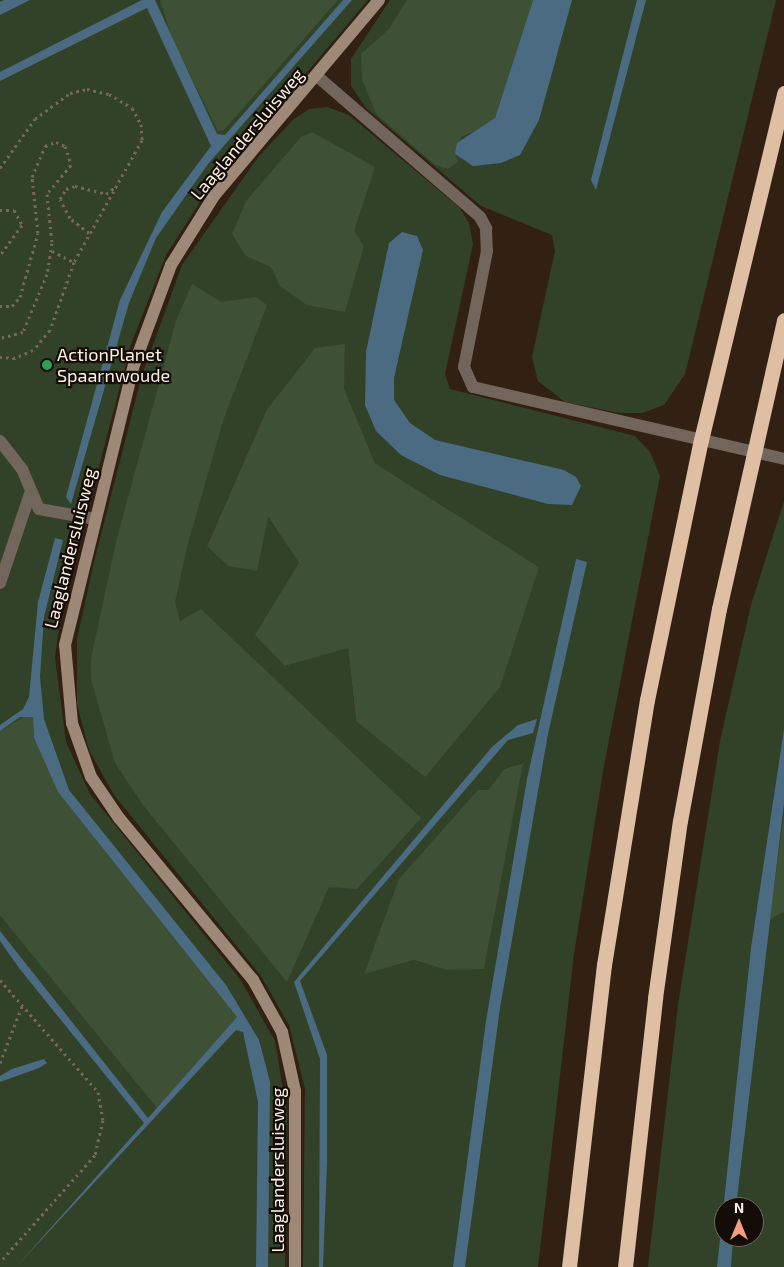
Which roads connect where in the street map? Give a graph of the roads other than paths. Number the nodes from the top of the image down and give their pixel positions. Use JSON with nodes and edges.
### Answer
{"nodes":[{"id":1,"x":378,"y":0,"type":"edge"},
{"id":2,"x":318,"y":77,"type":"junction"},
{"id":3,"x":784,"y":93,"type":"edge"},
{"id":4,"x":784,"y":320,"type":"edge"},
{"id":5,"x":701,"y":440,"type":"junction"},
{"id":6,"x":0,"y":441,"type":"edge"},
{"id":7,"x":753,"y":452,"type":"junction"},
{"id":8,"x":784,"y":458,"type":"edge"},
{"id":9,"x":30,"y":494,"type":"junction"},
{"id":10,"x":95,"y":519,"type":"junction"},
{"id":11,"x":0,"y":583,"type":"edge"},
{"id":12,"x":295,"y":1267,"type":"edge"},
{"id":13,"x":568,"y":1267,"type":"edge"},
{"id":14,"x":625,"y":1267,"type":"edge"}],
"edges":[{"from":1,"to":2,"type":"street","name":"Laaglandersluisweg"},
{"from":2,"to":5,"type":"lane"},
{"from":2,"to":10,"type":"street","name":"Laaglandersluisweg"},
{"from":3,"to":5,"type":"highway"},
{"from":4,"to":7,"type":"highway"},
{"from":5,"to":7,"type":"lane"},
{"from":5,"to":13,"type":"highway"},
{"from":6,"to":9,"type":"lane"},
{"from":7,"to":8,"type":"lane"},
{"from":7,"to":14,"type":"highway"},
{"from":9,"to":10,"type":"lane"},
{"from":9,"to":11,"type":"lane"},
{"from":10,"to":12,"type":"street","name":"Laaglandersluisweg"}]}
